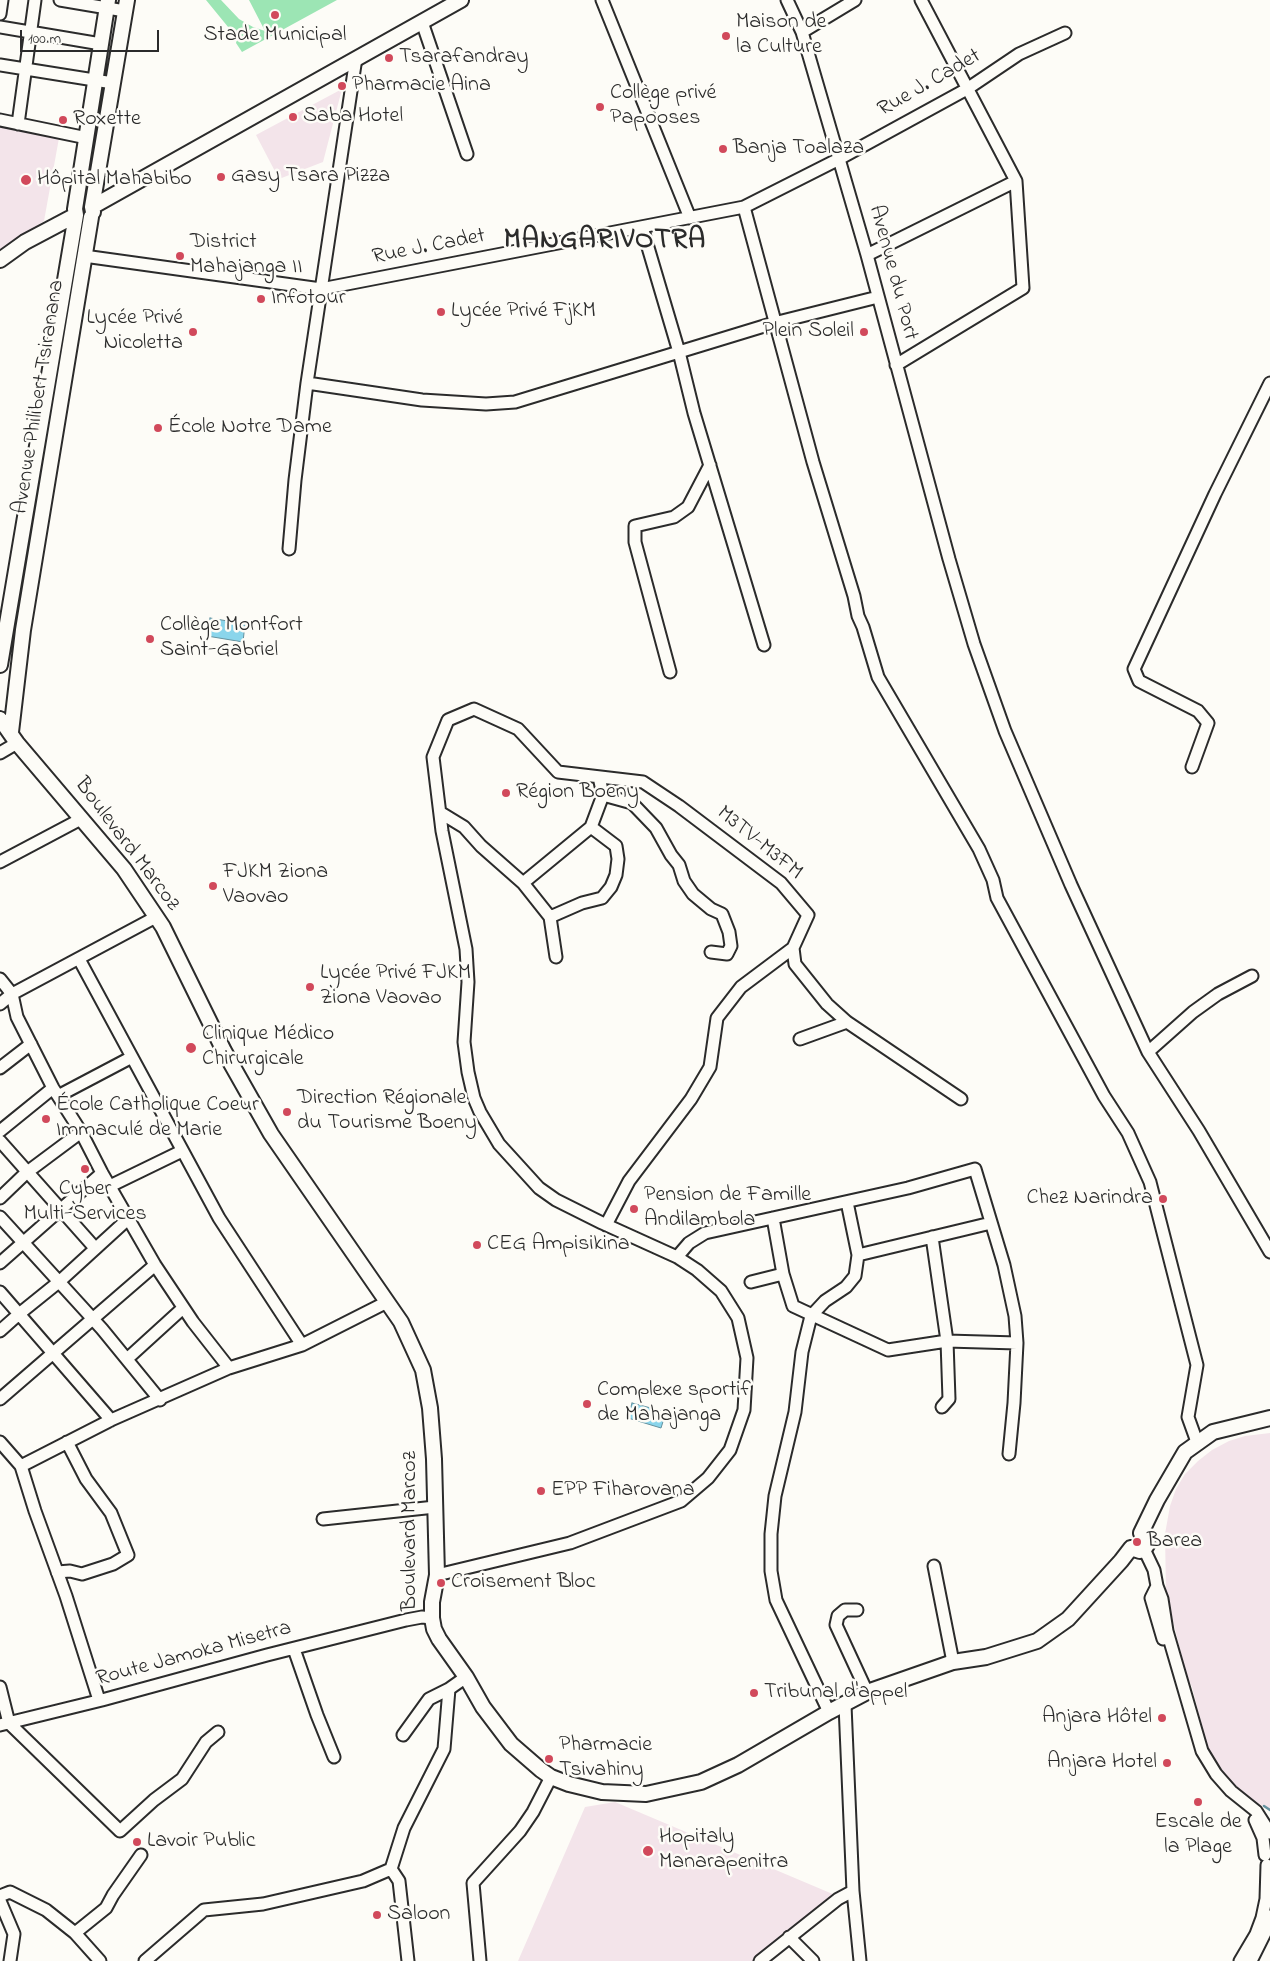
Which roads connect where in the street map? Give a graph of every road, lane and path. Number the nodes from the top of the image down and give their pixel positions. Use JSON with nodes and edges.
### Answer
{"nodes":[{"id":1,"x":2,"y":0,"type":"edge"},
{"id":2,"x":35,"y":0,"type":"edge"},
{"id":3,"x":60,"y":0,"type":"edge"},
{"id":4,"x":461,"y":0,"type":"edge"},
{"id":5,"x":602,"y":0,"type":"edge"},
{"id":6,"x":787,"y":0,"type":"edge"},
{"id":7,"x":855,"y":0,"type":"edge"},
{"id":8,"x":921,"y":0,"type":"edge"},
{"id":9,"x":107,"y":4,"type":"edge"},
{"id":10,"x":126,"y":6,"type":"edge"},
{"id":11,"x":0,"y":14,"type":"edge"},
{"id":12,"x":422,"y":22,"type":"junction"},
{"id":13,"x":0,"y":27,"type":"edge"},
{"id":14,"x":802,"y":32,"type":"junction"},
{"id":15,"x":30,"y":33,"type":"junction"},
{"id":16,"x":1065,"y":33,"type":"dead end"},
{"id":17,"x":101,"y":44,"type":"junction"},
{"id":18,"x":356,"y":58,"type":"junction"},
{"id":19,"x":0,"y":65,"type":"edge"},
{"id":20,"x":26,"y":69,"type":"junction"},
{"id":21,"x":95,"y":81,"type":"junction"},
{"id":22,"x":113,"y":83,"type":"junction"},
{"id":23,"x":966,"y":89,"type":"junction"},
{"id":24,"x":0,"y":120,"type":"edge"},
{"id":25,"x":18,"y":124,"type":"junction"},
{"id":26,"x":87,"y":138,"type":"junction"},
{"id":27,"x":467,"y":154,"type":"dead end"},
{"id":28,"x":839,"y":159,"type":"junction"},
{"id":29,"x":1016,"y":181,"type":"junction"},
{"id":30,"x":744,"y":207,"type":"junction"},
{"id":31,"x":76,"y":211,"type":"junction"},
{"id":32,"x":92,"y":212,"type":"junction"},
{"id":33,"x":690,"y":218,"type":"junction"},
{"id":34,"x":642,"y":227,"type":"junction"},
{"id":35,"x":867,"y":255,"type":"junction"},
{"id":36,"x":84,"y":256,"type":"junction"},
{"id":37,"x":0,"y":260,"type":"edge"},
{"id":38,"x":321,"y":289,"type":"junction"},
{"id":39,"x":878,"y":297,"type":"junction"},
{"id":40,"x":774,"y":323,"type":"junction"},
{"id":41,"x":679,"y":352,"type":"junction"},
{"id":42,"x":896,"y":365,"type":"junction"},
{"id":43,"x":307,"y":383,"type":"junction"},
{"id":44,"x":1270,"y":384,"type":"edge"},
{"id":45,"x":710,"y":465,"type":"junction"},
{"id":46,"x":22,"y":529,"type":"junction"},
{"id":47,"x":39,"y":532,"type":"junction"},
{"id":48,"x":289,"y":549,"type":"dead end"},
{"id":49,"x":6,"y":627,"type":"junction"},
{"id":50,"x":23,"y":630,"type":"junction"},
{"id":51,"x":764,"y":645,"type":"dead end"},
{"id":52,"x":0,"y":665,"type":"edge"},
{"id":53,"x":670,"y":672,"type":"dead end"},
{"id":54,"x":0,"y":719,"type":"edge"},
{"id":55,"x":14,"y":737,"type":"junction"},
{"id":56,"x":0,"y":754,"type":"edge"},
{"id":57,"x":1192,"y":767,"type":"dead end"},
{"id":58,"x":599,"y":777,"type":"junction"},
{"id":59,"x":603,"y":795,"type":"junction"},
{"id":60,"x":441,"y":813,"type":"junction"},
{"id":61,"x":81,"y":819,"type":"junction"},
{"id":62,"x":592,"y":827,"type":"junction"},
{"id":63,"x":0,"y":862,"type":"edge"},
{"id":64,"x":523,"y":883,"type":"junction"},
{"id":65,"x":156,"y":917,"type":"junction"},
{"id":66,"x":550,"y":917,"type":"junction"},
{"id":67,"x":794,"y":948,"type":"junction"},
{"id":68,"x":712,"y":952,"type":"dead end"},
{"id":69,"x":556,"y":957,"type":"dead end"},
{"id":70,"x":78,"y":959,"type":"junction"},
{"id":71,"x":1252,"y":976,"type":"dead end"},
{"id":72,"x":0,"y":979,"type":"edge"},
{"id":73,"x":12,"y":994,"type":"junction"},
{"id":74,"x":0,"y":1004,"type":"edge"},
{"id":75,"x":847,"y":1022,"type":"junction"},
{"id":76,"x":800,"y":1039,"type":"dead end"},
{"id":77,"x":31,"y":1044,"type":"junction"},
{"id":78,"x":1148,"y":1052,"type":"junction"},
{"id":79,"x":132,"y":1056,"type":"junction"},
{"id":80,"x":0,"y":1068,"type":"edge"},
{"id":81,"x":56,"y":1092,"type":"junction"},
{"id":82,"x":961,"y":1099,"type":"dead end"},
{"id":83,"x":0,"y":1131,"type":"edge"},
{"id":84,"x":81,"y":1132,"type":"junction"},
{"id":85,"x":0,"y":1141,"type":"edge"},
{"id":86,"x":182,"y":1151,"type":"junction"},
{"id":87,"x":26,"y":1173,"type":"junction"},
{"id":88,"x":102,"y":1173,"type":"junction"},
{"id":89,"x":110,"y":1186,"type":"junction"},
{"id":90,"x":0,"y":1198,"type":"edge"},
{"id":91,"x":847,"y":1202,"type":"junction"},
{"id":92,"x":61,"y":1209,"type":"junction"},
{"id":93,"x":0,"y":1217,"type":"edge"},
{"id":94,"x":129,"y":1218,"type":"junction"},
{"id":95,"x":773,"y":1218,"type":"junction"},
{"id":96,"x":991,"y":1223,"type":"junction"},
{"id":97,"x":606,"y":1225,"type":"junction"},
{"id":98,"x":932,"y":1237,"type":"junction"},
{"id":99,"x":23,"y":1242,"type":"junction"},
{"id":100,"x":95,"y":1248,"type":"junction"},
{"id":101,"x":1270,"y":1252,"type":"edge"},
{"id":102,"x":858,"y":1255,"type":"junction"},
{"id":103,"x":677,"y":1257,"type":"junction"},
{"id":104,"x":0,"y":1263,"type":"edge"},
{"id":105,"x":155,"y":1265,"type":"junction"},
{"id":106,"x":783,"y":1274,"type":"junction"},
{"id":107,"x":60,"y":1281,"type":"junction"},
{"id":108,"x":751,"y":1282,"type":"dead end"},
{"id":109,"x":0,"y":1292,"type":"edge"},
{"id":110,"x":387,"y":1302,"type":"junction"},
{"id":111,"x":183,"y":1308,"type":"junction"},
{"id":112,"x":19,"y":1314,"type":"junction"},
{"id":113,"x":811,"y":1316,"type":"junction"},
{"id":114,"x":93,"y":1319,"type":"junction"},
{"id":115,"x":0,"y":1332,"type":"edge"},
{"id":116,"x":946,"y":1341,"type":"junction"},
{"id":117,"x":1017,"y":1343,"type":"junction"},
{"id":118,"x":302,"y":1345,"type":"junction"},
{"id":119,"x":53,"y":1352,"type":"junction"},
{"id":120,"x":127,"y":1359,"type":"junction"},
{"id":121,"x":229,"y":1368,"type":"junction"},
{"id":122,"x":0,"y":1399,"type":"edge"},
{"id":123,"x":160,"y":1400,"type":"junction"},
{"id":124,"x":942,"y":1407,"type":"dead end"},
{"id":125,"x":1270,"y":1418,"type":"edge"},
{"id":126,"x":111,"y":1420,"type":"junction"},
{"id":127,"x":0,"y":1442,"type":"edge"},
{"id":128,"x":67,"y":1442,"type":"junction"},
{"id":129,"x":1197,"y":1442,"type":"junction"},
{"id":130,"x":1009,"y":1454,"type":"dead end"},
{"id":131,"x":21,"y":1466,"type":"junction"},
{"id":132,"x":435,"y":1507,"type":"junction"},
{"id":133,"x":323,"y":1519,"type":"dead end"},
{"id":134,"x":1138,"y":1548,"type":"junction"},
{"id":135,"x":934,"y":1566,"type":"dead end"},
{"id":136,"x":57,"y":1572,"type":"junction"},
{"id":137,"x":437,"y":1575,"type":"junction"},
{"id":138,"x":1157,"y":1586,"type":"junction"},
{"id":139,"x":857,"y":1610,"type":"dead end"},
{"id":140,"x":432,"y":1618,"type":"junction"},
{"id":141,"x":294,"y":1648,"type":"junction"},
{"id":142,"x":953,"y":1662,"type":"junction"},
{"id":143,"x":466,"y":1677,"type":"junction"},
{"id":144,"x":0,"y":1687,"type":"edge"},
{"id":145,"x":449,"y":1689,"type":"junction"},
{"id":146,"x":867,"y":1692,"type":"junction"},
{"id":147,"x":99,"y":1700,"type":"junction"},
{"id":148,"x":845,"y":1705,"type":"junction"},
{"id":149,"x":829,"y":1712,"type":"junction"},
{"id":150,"x":4,"y":1724,"type":"edge"},
{"id":151,"x":218,"y":1732,"type":"dead end"},
{"id":152,"x":403,"y":1735,"type":"dead end"},
{"id":153,"x":334,"y":1757,"type":"dead end"},
{"id":154,"x":551,"y":1776,"type":"junction"},
{"id":155,"x":1270,"y":1833,"type":"edge"},
{"id":156,"x":141,"y":1855,"type":"dead end"},
{"id":157,"x":1268,"y":1860,"type":"edge"},
{"id":158,"x":391,"y":1869,"type":"junction"},
{"id":159,"x":853,"y":1891,"type":"junction"},
{"id":160,"x":0,"y":1896,"type":"edge"},
{"id":161,"x":0,"y":1901,"type":"edge"},
{"id":162,"x":1270,"y":1916,"type":"edge"},
{"id":163,"x":75,"y":1933,"type":"junction"},
{"id":164,"x":789,"y":1937,"type":"junction"},
{"id":165,"x":10,"y":1961,"type":"edge"},
{"id":166,"x":100,"y":1961,"type":"edge"},
{"id":167,"x":145,"y":1961,"type":"edge"},
{"id":168,"x":408,"y":1961,"type":"edge"},
{"id":169,"x":480,"y":1961,"type":"edge"},
{"id":170,"x":760,"y":1961,"type":"edge"},
{"id":171,"x":813,"y":1961,"type":"edge"},
{"id":172,"x":860,"y":1961,"type":"edge"},
{"id":173,"x":1240,"y":1961,"type":"edge"},
{"id":174,"x":1251,"y":1961,"type":"edge"}],
"edges":[{"from":1,"to":11,"type":"street"},
{"from":2,"to":15,"type":"street"},
{"from":3,"to":9,"type":"street"},
{"from":4,"to":12,"type":"main road"},
{"from":5,"to":33,"type":"street"},
{"from":6,"to":14,"type":"street","name":"Avenue du Port"},
{"from":7,"to":14,"type":"street"},
{"from":8,"to":23,"type":"street"},
{"from":9,"to":10,"type":"street"},
{"from":9,"to":17,"type":"main road","name":"Avenue Philibert Tsiranana"},
{"from":10,"to":22,"type":"main road","name":"Avenue Philibert Tsiranana"},
{"from":12,"to":18,"type":"main road"},
{"from":12,"to":27,"type":"street"},
{"from":13,"to":15,"type":"street"},
{"from":14,"to":28,"type":"street","name":"Avenue du Port"},
{"from":15,"to":17,"type":"street"},
{"from":15,"to":20,"type":"street"},
{"from":16,"to":23,"type":"street","name":"Rue J. Cadet"},
{"from":17,"to":21,"type":"main road","name":"Avenue Philibert Tsiranana"},
{"from":18,"to":32,"type":"main road"},
{"from":18,"to":38,"type":"street"},
{"from":19,"to":20,"type":"street"},
{"from":20,"to":21,"type":"street"},
{"from":20,"to":25,"type":"street"},
{"from":21,"to":22,"type":"street"},
{"from":21,"to":26,"type":"main road","name":"Avenue Philibert Tsiranana"},
{"from":22,"to":32,"type":"main road","name":"Avenue Philibert Tsiranana"},
{"from":23,"to":28,"type":"street","name":"Rue J. Cadet"},
{"from":23,"to":29,"type":"street"},
{"from":24,"to":25,"type":"street"},
{"from":25,"to":26,"type":"street"},
{"from":26,"to":31,"type":"main road","name":"Avenue Philibert Tsiranana"},
{"from":28,"to":30,"type":"street","name":"Rue J. Cadet"},
{"from":28,"to":35,"type":"street","name":"Avenue du Port"},
{"from":29,"to":35,"type":"street"},
{"from":29,"to":42,"type":"street"},
{"from":30,"to":33,"type":"street","name":"Rue J. Cadet"},
{"from":30,"to":40,"type":"street"},
{"from":31,"to":32,"type":"main road"},
{"from":31,"to":37,"type":"main road"},
{"from":31,"to":46,"type":"main road","name":"Avenue Philibert Tsiranana"},
{"from":32,"to":36,"type":"main road","name":"Avenue Philibert Tsiranana"},
{"from":33,"to":34,"type":"street","name":"Rue J. Cadet"},
{"from":34,"to":38,"type":"street","name":"Rue J. Cadet"},
{"from":34,"to":41,"type":"street"},
{"from":35,"to":39,"type":"street","name":"Avenue du Port"},
{"from":36,"to":38,"type":"street","name":"Rue J. Cadet"},
{"from":36,"to":47,"type":"main road","name":"Avenue Philibert Tsiranana"},
{"from":38,"to":43,"type":"street"},
{"from":39,"to":40,"type":"street"},
{"from":39,"to":42,"type":"street","name":"Avenue du Port"},
{"from":40,"to":41,"type":"street"},
{"from":40,"to":129,"type":"street"},
{"from":41,"to":43,"type":"street"},
{"from":41,"to":45,"type":"street"},
{"from":42,"to":78,"type":"street","name":"Avenue du Port"},
{"from":43,"to":48,"type":"street"},
{"from":44,"to":57,"type":"street"},
{"from":45,"to":51,"type":"street"},
{"from":45,"to":53,"type":"street"},
{"from":46,"to":47,"type":"main road"},
{"from":46,"to":49,"type":"main road","name":"Avenue Philibert Tsiranana"},
{"from":47,"to":50,"type":"main road","name":"Avenue Philibert Tsiranana"},
{"from":49,"to":50,"type":"main road"},
{"from":49,"to":52,"type":"main road","name":"Avenue Philibert Tsiranana"},
{"from":50,"to":55,"type":"main road","name":"Avenue Philibert Tsiranana"},
{"from":54,"to":55,"type":"main road","name":"Boulevard Marcoz"},
{"from":55,"to":56,"type":"street"},
{"from":55,"to":61,"type":"main road","name":"Boulevard Marcoz"},
{"from":58,"to":59,"type":"street"},
{"from":58,"to":60,"type":"street","name":"M3TV-M3FM"},
{"from":58,"to":67,"type":"street","name":"M3TV-M3FM"},
{"from":59,"to":62,"type":"street"},
{"from":59,"to":68,"type":"street"},
{"from":60,"to":64,"type":"street"},
{"from":60,"to":97,"type":"street"},
{"from":61,"to":63,"type":"street"},
{"from":61,"to":65,"type":"main road","name":"Boulevard Marcoz"},
{"from":62,"to":64,"type":"street"},
{"from":62,"to":66,"type":"street"},
{"from":64,"to":66,"type":"street"},
{"from":65,"to":70,"type":"street"},
{"from":65,"to":110,"type":"main road","name":"Boulevard Marcoz"},
{"from":66,"to":69,"type":"street"},
{"from":67,"to":75,"type":"street"},
{"from":67,"to":97,"type":"street"},
{"from":70,"to":73,"type":"street"},
{"from":70,"to":79,"type":"street"},
{"from":71,"to":78,"type":"street"},
{"from":72,"to":73,"type":"street"},
{"from":73,"to":74,"type":"street"},
{"from":73,"to":77,"type":"street"},
{"from":75,"to":76,"type":"street"},
{"from":75,"to":82,"type":"street"},
{"from":77,"to":80,"type":"street"},
{"from":77,"to":81,"type":"street"},
{"from":78,"to":101,"type":"street","name":"Avenue du Port"},
{"from":79,"to":81,"type":"street"},
{"from":79,"to":86,"type":"street"},
{"from":81,"to":83,"type":"street"},
{"from":81,"to":84,"type":"street"},
{"from":84,"to":87,"type":"street"},
{"from":84,"to":88,"type":"street"},
{"from":85,"to":87,"type":"street"},
{"from":86,"to":89,"type":"street"},
{"from":86,"to":118,"type":"street"},
{"from":87,"to":90,"type":"street"},
{"from":87,"to":92,"type":"street"},
{"from":88,"to":89,"type":"street"},
{"from":88,"to":92,"type":"street"},
{"from":89,"to":94,"type":"street"},
{"from":91,"to":95,"type":"street"},
{"from":91,"to":96,"type":"street"},
{"from":91,"to":102,"type":"street"},
{"from":92,"to":99,"type":"street"},
{"from":92,"to":100,"type":"street"},
{"from":93,"to":99,"type":"street"},
{"from":94,"to":100,"type":"street"},
{"from":94,"to":105,"type":"street"},
{"from":95,"to":103,"type":"street"},
{"from":95,"to":106,"type":"street"},
{"from":96,"to":98,"type":"street"},
{"from":96,"to":117,"type":"street"},
{"from":97,"to":103,"type":"street"},
{"from":98,"to":102,"type":"street"},
{"from":98,"to":116,"type":"street"},
{"from":99,"to":104,"type":"street"},
{"from":99,"to":107,"type":"street"},
{"from":100,"to":107,"type":"street"},
{"from":102,"to":113,"type":"street"},
{"from":103,"to":137,"type":"street"},
{"from":105,"to":111,"type":"street"},
{"from":105,"to":114,"type":"street"},
{"from":106,"to":108,"type":"street"},
{"from":106,"to":113,"type":"street"},
{"from":107,"to":112,"type":"street"},
{"from":107,"to":114,"type":"street"},
{"from":109,"to":112,"type":"street"},
{"from":110,"to":118,"type":"street"},
{"from":110,"to":132,"type":"main road","name":"Boulevard Marcoz"},
{"from":111,"to":120,"type":"street"},
{"from":111,"to":121,"type":"street"},
{"from":112,"to":115,"type":"street"},
{"from":112,"to":119,"type":"street"},
{"from":113,"to":116,"type":"street"},
{"from":113,"to":149,"type":"street"},
{"from":114,"to":119,"type":"street"},
{"from":114,"to":120,"type":"street"},
{"from":116,"to":117,"type":"street"},
{"from":116,"to":124,"type":"street"},
{"from":117,"to":130,"type":"street"},
{"from":118,"to":121,"type":"street"},
{"from":119,"to":122,"type":"street"},
{"from":119,"to":126,"type":"street"},
{"from":120,"to":123,"type":"street"},
{"from":121,"to":123,"type":"street"},
{"from":123,"to":126,"type":"street"},
{"from":125,"to":129,"type":"main road"},
{"from":126,"to":128,"type":"street"},
{"from":127,"to":131,"type":"street"},
{"from":128,"to":131,"type":"street"},
{"from":128,"to":136,"type":"street"},
{"from":129,"to":134,"type":"main road","name":"Boulevard Marcoz"},
{"from":131,"to":136,"type":"street"},
{"from":132,"to":133,"type":"street"},
{"from":132,"to":137,"type":"main road","name":"Boulevard Marcoz"},
{"from":134,"to":138,"type":"street"},
{"from":134,"to":142,"type":"main road","name":"Boulevard Marcoz"},
{"from":135,"to":142,"type":"street"},
{"from":136,"to":147,"type":"street"},
{"from":137,"to":140,"type":"main road","name":"Boulevard Marcoz"},
{"from":138,"to":155,"type":"street"},
{"from":138,"to":157,"type":"street"},
{"from":139,"to":146,"type":"street"},
{"from":140,"to":141,"type":"street","name":"Route Jamoka Misetra"},
{"from":140,"to":143,"type":"main road","name":"Boulevard Marcoz"},
{"from":141,"to":147,"type":"street","name":"Route Jamoka Misetra"},
{"from":141,"to":153,"type":"street"},
{"from":142,"to":146,"type":"main road","name":"Boulevard Marcoz"},
{"from":143,"to":145,"type":"street"},
{"from":143,"to":154,"type":"main road","name":"Boulevard Marcoz"},
{"from":144,"to":150,"type":"street"},
{"from":145,"to":152,"type":"street"},
{"from":145,"to":158,"type":"street"},
{"from":146,"to":148,"type":"main road","name":"Boulevard Marcoz"},
{"from":147,"to":150,"type":"street","name":"Route Jamoka Misetra"},
{"from":148,"to":149,"type":"main road","name":"Boulevard Marcoz"},
{"from":148,"to":159,"type":"street"},
{"from":149,"to":154,"type":"main road","name":"Boulevard Marcoz"},
{"from":150,"to":151,"type":"street"},
{"from":154,"to":169,"type":"street"},
{"from":156,"to":163,"type":"street"},
{"from":157,"to":173,"type":"street"},
{"from":158,"to":167,"type":"street"},
{"from":158,"to":168,"type":"street"},
{"from":159,"to":164,"type":"street"},
{"from":159,"to":172,"type":"street"},
{"from":160,"to":163,"type":"street"},
{"from":161,"to":165,"type":"street"},
{"from":162,"to":174,"type":"street"},
{"from":163,"to":166,"type":"street"},
{"from":164,"to":170,"type":"street"},
{"from":164,"to":171,"type":"street"}]}
